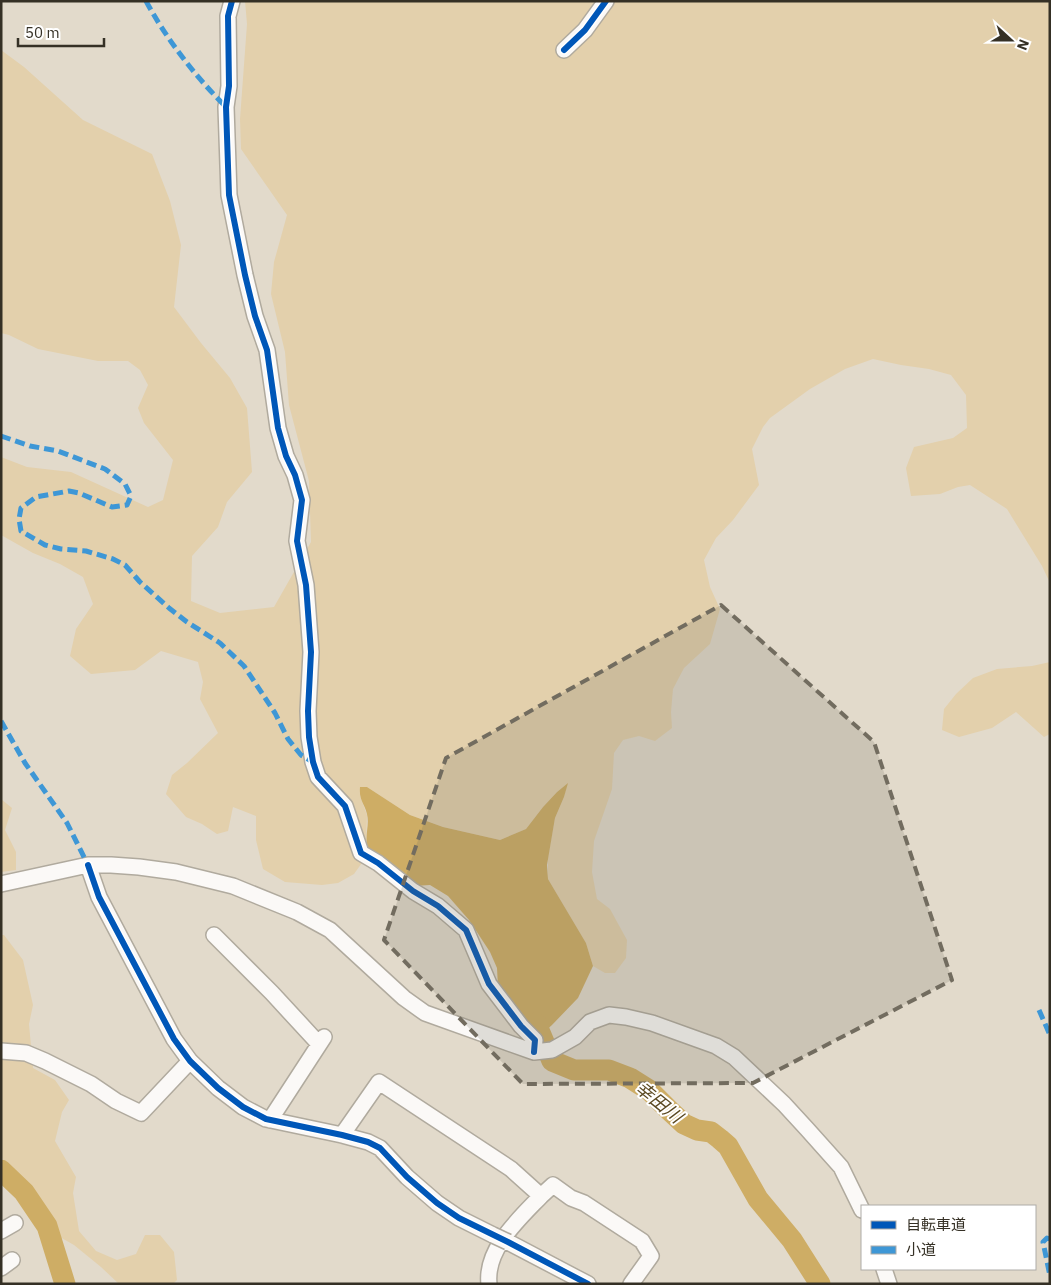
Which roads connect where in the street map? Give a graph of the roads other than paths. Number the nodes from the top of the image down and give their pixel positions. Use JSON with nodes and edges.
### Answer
{"nodes":[{"id":1,"x":232,"y":1,"type":"edge"},
{"id":2,"x":606,"y":1,"type":"edge"},
{"id":3,"x":564,"y":50,"type":"dead end"},
{"id":4,"x":88,"y":865,"type":"junction"},
{"id":5,"x":1,"y":884,"type":"edge"},
{"id":6,"x":214,"y":935,"type":"dead end"},
{"id":7,"x":1,"y":1051,"type":"edge"},
{"id":8,"x":534,"y":1052,"type":"junction"},
{"id":9,"x":190,"y":1061,"type":"junction"},
{"id":10,"x":270,"y":1120,"type":"junction"},
{"id":11,"x":342,"y":1135,"type":"junction"},
{"id":12,"x":541,"y":1196,"type":"junction"},
{"id":13,"x":861,"y":1208,"type":"edge"},
{"id":14,"x":15,"y":1223,"type":"dead end"},
{"id":15,"x":1,"y":1230,"type":"edge"},
{"id":16,"x":884,"y":1270,"type":"edge"},
{"id":17,"x":489,"y":1284,"type":"edge"},
{"id":18,"x":588,"y":1284,"type":"edge"},
{"id":19,"x":632,"y":1284,"type":"edge"},
{"id":20,"x":889,"y":1284,"type":"edge"}],
"edges":[{"from":1,"to":8,"type":"street"},
{"from":2,"to":3,"type":"street"},
{"from":4,"to":5,"type":"street"},
{"from":4,"to":8,"type":"street"},
{"from":4,"to":9,"type":"street"},
{"from":6,"to":10,"type":"street"},
{"from":7,"to":9,"type":"street"},
{"from":8,"to":13,"type":"street"},
{"from":9,"to":10,"type":"street"},
{"from":10,"to":11,"type":"street"},
{"from":11,"to":12,"type":"street"},
{"from":11,"to":18,"type":"street","bridge":true},
{"from":12,"to":17,"type":"street"},
{"from":12,"to":19,"type":"street"},
{"from":14,"to":15,"type":"street"},
{"from":16,"to":20,"type":"street"}]}
